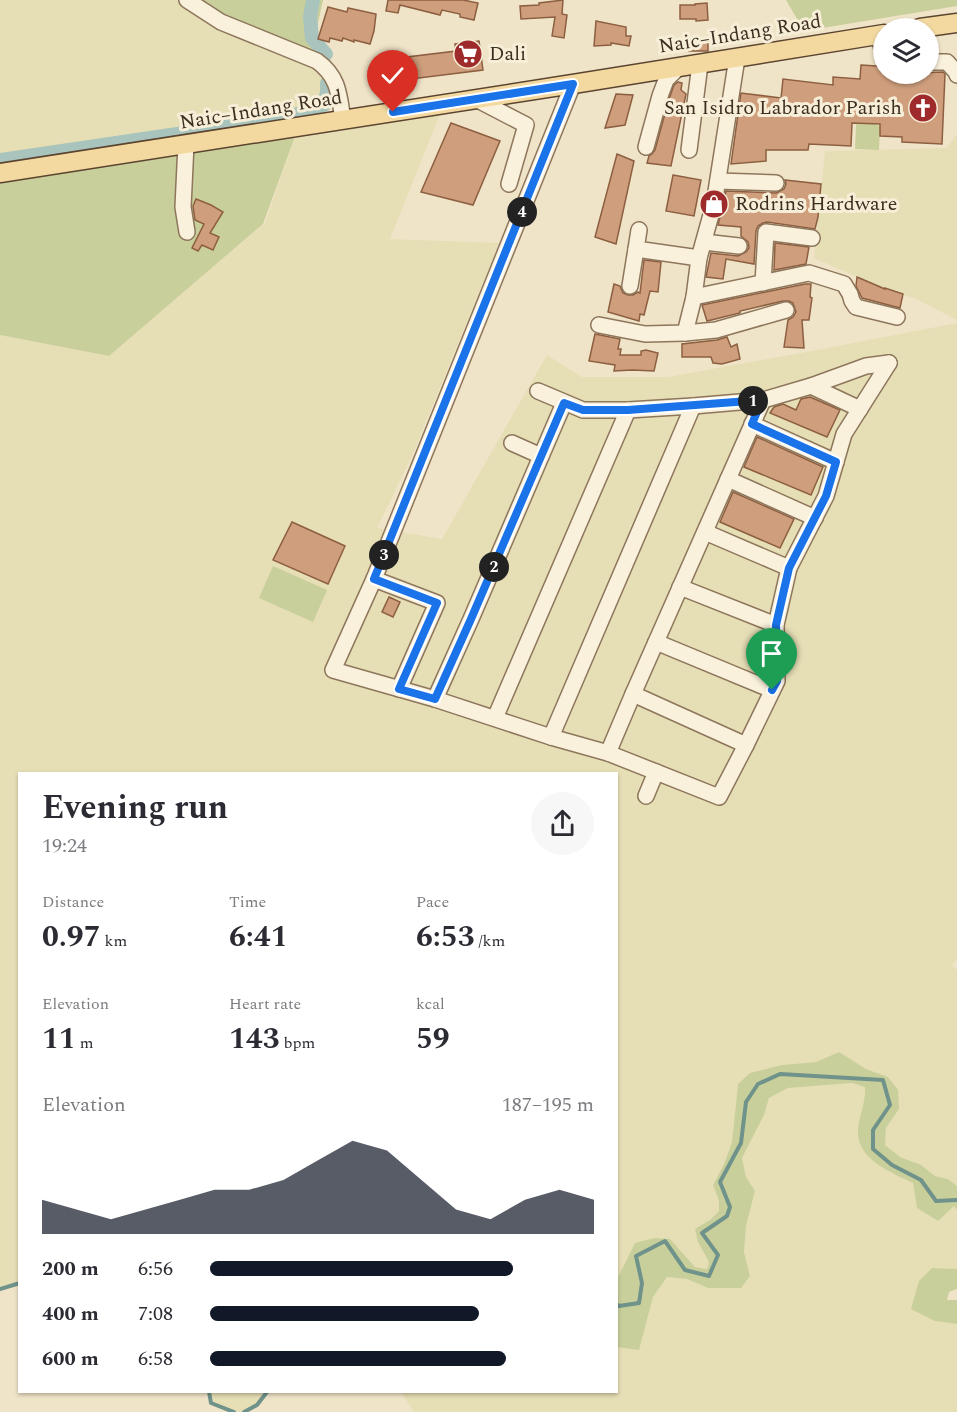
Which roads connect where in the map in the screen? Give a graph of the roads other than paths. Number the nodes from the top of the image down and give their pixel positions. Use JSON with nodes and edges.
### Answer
{"nodes":[{"id":1,"x":187,"y":0,"type":"edge"},
{"id":2,"x":957,"y":23,"type":"edge"},
{"id":3,"x":939,"y":26,"type":"edge"},
{"id":4,"x":873,"y":35,"type":"edge"},
{"id":5,"x":737,"y":58,"type":"junction"},
{"id":6,"x":939,"y":62,"type":"edge"},
{"id":7,"x":699,"y":64,"type":"junction"},
{"id":8,"x":679,"y":67,"type":"junction"},
{"id":9,"x":957,"y":75,"type":"edge"},
{"id":10,"x":573,"y":84,"type":"junction"},
{"id":11,"x":476,"y":99,"type":"junction"},
{"id":12,"x":343,"y":120,"type":"junction"},
{"id":13,"x":186,"y":144,"type":"junction"},
{"id":14,"x":646,"y":147,"type":"dead end"},
{"id":15,"x":689,"y":150,"type":"dead end"},
{"id":16,"x":0,"y":173,"type":"edge"},
{"id":17,"x":718,"y":181,"type":"junction"},
{"id":18,"x":509,"y":183,"type":"dead end"},
{"id":19,"x":776,"y":183,"type":"dead end"},
{"id":20,"x":639,"y":230,"type":"dead end"},
{"id":21,"x":187,"y":232,"type":"dead end"},
{"id":22,"x":812,"y":238,"type":"dead end"},
{"id":23,"x":704,"y":243,"type":"junction"},
{"id":24,"x":739,"y":246,"type":"dead end"},
{"id":25,"x":636,"y":249,"type":"junction"},
{"id":26,"x":699,"y":258,"type":"junction"},
{"id":27,"x":763,"y":283,"type":"junction"},
{"id":28,"x":630,"y":286,"type":"dead end"},
{"id":29,"x":694,"y":297,"type":"junction"},
{"id":30,"x":786,"y":310,"type":"dead end"},
{"id":31,"x":897,"y":316,"type":"dead end"},
{"id":32,"x":599,"y":325,"type":"dead end"},
{"id":33,"x":685,"y":333,"type":"junction"},
{"id":34,"x":812,"y":386,"type":"junction"},
{"id":35,"x":538,"y":391,"type":"dead end"},
{"id":36,"x":762,"y":400,"type":"junction"},
{"id":37,"x":564,"y":403,"type":"junction"},
{"id":38,"x":693,"y":406,"type":"junction"},
{"id":39,"x":860,"y":409,"type":"junction"},
{"id":40,"x":628,"y":410,"type":"junction"},
{"id":41,"x":752,"y":424,"type":"junction"},
{"id":42,"x":512,"y":443,"type":"dead end"},
{"id":43,"x":541,"y":456,"type":"junction"},
{"id":44,"x":836,"y":462,"type":"junction"},
{"id":45,"x":728,"y":479,"type":"junction"},
{"id":46,"x":815,"y":518,"type":"junction"},
{"id":47,"x":705,"y":532,"type":"junction"},
{"id":48,"x":789,"y":568,"type":"junction"},
{"id":49,"x":374,"y":579,"type":"junction"},
{"id":50,"x":680,"y":587,"type":"junction"},
{"id":51,"x":776,"y":625,"type":"junction"},
{"id":52,"x":656,"y":642,"type":"junction"},
{"id":53,"x":399,"y":689,"type":"junction"},
{"id":54,"x":772,"y":690,"type":"junction"},
{"id":55,"x":633,"y":694,"type":"junction"},
{"id":56,"x":435,"y":699,"type":"junction"},
{"id":57,"x":495,"y":718,"type":"junction"},
{"id":58,"x":551,"y":737,"type":"junction"},
{"id":59,"x":747,"y":745,"type":"junction"},
{"id":60,"x":608,"y":753,"type":"junction"},
{"id":61,"x":656,"y":772,"type":"junction"},
{"id":62,"x":646,"y":796,"type":"dead end"}],
"edges":[{"from":1,"to":12,"type":"street"},
{"from":2,"to":3,"type":"main road"},
{"from":4,"to":5,"type":"main road","name":"Naic–Indang Road"},
{"from":5,"to":7,"type":"main road","name":"Naic–Indang Road"},
{"from":5,"to":17,"type":"street"},
{"from":6,"to":9,"type":"street"},
{"from":7,"to":8,"type":"main road","name":"Naic–Indang Road"},
{"from":7,"to":15,"type":"street"},
{"from":8,"to":10,"type":"main road","name":"Naic–Indang Road"},
{"from":8,"to":14,"type":"street"},
{"from":10,"to":11,"type":"main road","name":"Naic–Indang Road"},
{"from":10,"to":49,"type":"street"},
{"from":11,"to":12,"type":"main road","name":"Naic–Indang Road"},
{"from":11,"to":18,"type":"street"},
{"from":12,"to":13,"type":"main road","name":"Naic–Indang Road"},
{"from":13,"to":16,"type":"main road","name":"Naic–Indang Road"},
{"from":13,"to":21,"type":"street"},
{"from":17,"to":19,"type":"street"},
{"from":17,"to":23,"type":"street"},
{"from":20,"to":25,"type":"street"},
{"from":22,"to":27,"type":"street"},
{"from":23,"to":24,"type":"street"},
{"from":23,"to":26,"type":"street"},
{"from":25,"to":26,"type":"street"},
{"from":25,"to":28,"type":"street"},
{"from":26,"to":29,"type":"street"},
{"from":27,"to":29,"type":"street"},
{"from":27,"to":31,"type":"street"},
{"from":29,"to":33,"type":"street"},
{"from":30,"to":33,"type":"street"},
{"from":32,"to":33,"type":"street"},
{"from":34,"to":36,"type":"street"},
{"from":34,"to":39,"type":"street"},
{"from":34,"to":39,"type":"street"},
{"from":35,"to":37,"type":"street"},
{"from":36,"to":38,"type":"street"},
{"from":36,"to":41,"type":"street"},
{"from":37,"to":40,"type":"street"},
{"from":37,"to":43,"type":"street"},
{"from":38,"to":40,"type":"street"},
{"from":38,"to":58,"type":"street"},
{"from":39,"to":44,"type":"street"},
{"from":40,"to":57,"type":"street"},
{"from":41,"to":44,"type":"street"},
{"from":41,"to":45,"type":"street"},
{"from":42,"to":43,"type":"street"},
{"from":43,"to":56,"type":"street"},
{"from":44,"to":46,"type":"street"},
{"from":45,"to":46,"type":"street"},
{"from":45,"to":47,"type":"street"},
{"from":46,"to":48,"type":"street"},
{"from":47,"to":48,"type":"street"},
{"from":47,"to":50,"type":"street"},
{"from":48,"to":51,"type":"street"},
{"from":49,"to":53,"type":"street"},
{"from":49,"to":53,"type":"street"},
{"from":50,"to":51,"type":"street"},
{"from":50,"to":52,"type":"street"},
{"from":51,"to":54,"type":"street"},
{"from":52,"to":54,"type":"street"},
{"from":52,"to":55,"type":"street"},
{"from":53,"to":56,"type":"street"},
{"from":54,"to":59,"type":"street"},
{"from":55,"to":59,"type":"street"},
{"from":55,"to":60,"type":"street"},
{"from":56,"to":57,"type":"street"},
{"from":57,"to":58,"type":"street"},
{"from":58,"to":60,"type":"street"},
{"from":59,"to":61,"type":"street"},
{"from":60,"to":61,"type":"street"},
{"from":61,"to":62,"type":"street"}]}
